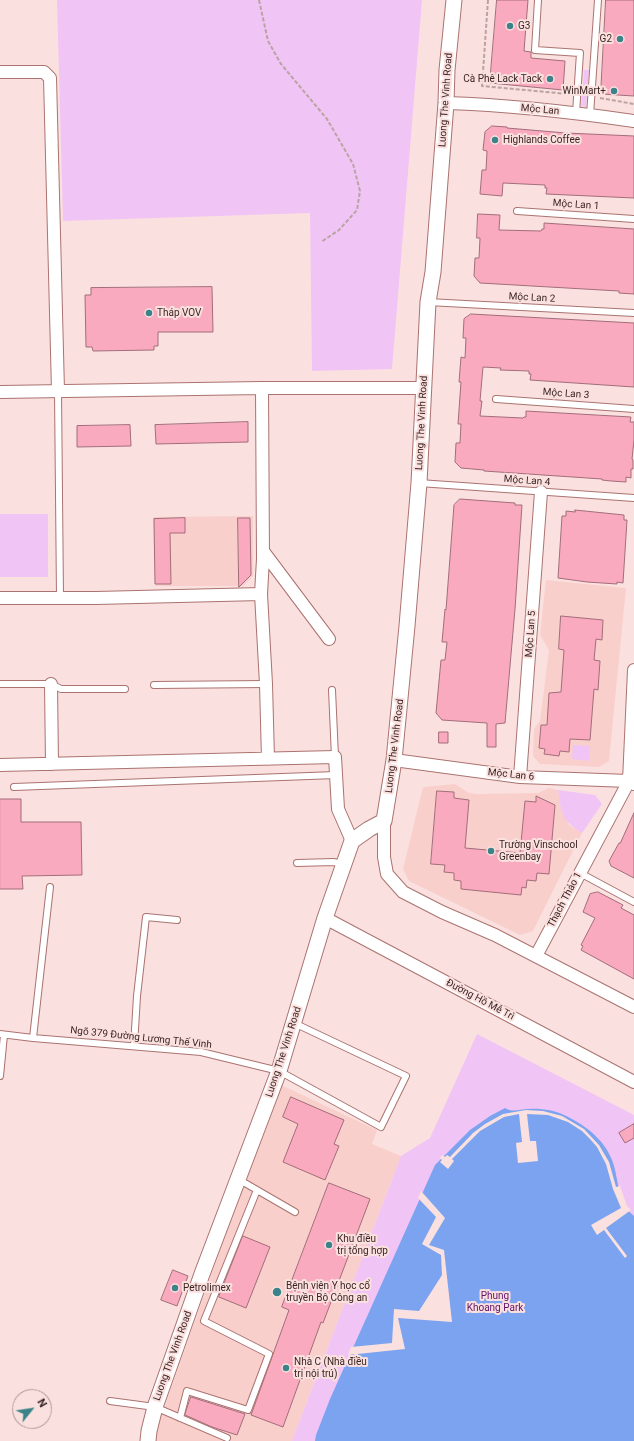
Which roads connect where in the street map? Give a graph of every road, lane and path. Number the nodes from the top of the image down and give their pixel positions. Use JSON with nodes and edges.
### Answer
{"nodes":[{"id":1,"x":259,"y":0,"type":"edge"},
{"id":2,"x":454,"y":0,"type":"edge"},
{"id":3,"x":488,"y":0,"type":"edge"},
{"id":4,"x":538,"y":0,"type":"edge"},
{"id":5,"x":598,"y":0,"type":"edge"},
{"id":6,"x":580,"y":53,"type":"junction"},
{"id":7,"x":594,"y":54,"type":"junction"},
{"id":8,"x":0,"y":72,"type":"edge"},
{"id":9,"x":569,"y":94,"type":"dead end"},
{"id":10,"x":596,"y":97,"type":"dead end"},
{"id":11,"x":446,"y":103,"type":"junction"},
{"id":12,"x":634,"y":104,"type":"edge"},
{"id":13,"x":576,"y":113,"type":"junction"},
{"id":14,"x":590,"y":115,"type":"junction"},
{"id":15,"x":634,"y":121,"type":"edge"},
{"id":16,"x":517,"y":211,"type":"dead end"},
{"id":17,"x":634,"y":219,"type":"edge"},
{"id":18,"x":321,"y":242,"type":"dead end"},
{"id":19,"x":428,"y":302,"type":"junction"},
{"id":20,"x":634,"y":313,"type":"edge"},
{"id":21,"x":262,"y":388,"type":"junction"},
{"id":22,"x":424,"y":388,"type":"junction"},
{"id":23,"x":58,"y":391,"type":"junction"},
{"id":24,"x":0,"y":392,"type":"edge"},
{"id":25,"x":496,"y":399,"type":"dead end"},
{"id":26,"x":634,"y":409,"type":"edge"},
{"id":27,"x":419,"y":483,"type":"junction"},
{"id":28,"x":541,"y":492,"type":"junction"},
{"id":29,"x":634,"y":498,"type":"edge"},
{"id":30,"x":263,"y":551,"type":"junction"},
{"id":31,"x":261,"y":594,"type":"junction"},
{"id":32,"x":0,"y":598,"type":"edge"},
{"id":33,"x":60,"y":598,"type":"junction"},
{"id":34,"x":329,"y":640,"type":"dead end"},
{"id":35,"x":634,"y":670,"type":"edge"},
{"id":36,"x":0,"y":684,"type":"edge"},
{"id":37,"x":51,"y":684,"type":"junction"},
{"id":38,"x":266,"y":684,"type":"junction"},
{"id":39,"x":154,"y":685,"type":"dead end"},
{"id":40,"x":125,"y":689,"type":"dead end"},
{"id":41,"x":332,"y":690,"type":"dead end"},
{"id":42,"x":335,"y":757,"type":"junction"},
{"id":43,"x":268,"y":759,"type":"junction"},
{"id":44,"x":394,"y":760,"type":"junction"},
{"id":45,"x":52,"y":764,"type":"junction"},
{"id":46,"x":0,"y":765,"type":"edge"},
{"id":47,"x":336,"y":775,"type":"junction"},
{"id":48,"x":520,"y":777,"type":"junction"},
{"id":49,"x":631,"y":783,"type":"edge"},
{"id":50,"x":14,"y":787,"type":"dead end"},
{"id":51,"x":384,"y":821,"type":"junction"},
{"id":52,"x":352,"y":841,"type":"junction"},
{"id":53,"x":297,"y":863,"type":"dead end"},
{"id":54,"x":344,"y":864,"type":"junction"},
{"id":55,"x":580,"y":873,"type":"junction"},
{"id":56,"x":50,"y":887,"type":"dead end"},
{"id":57,"x":634,"y":902,"type":"edge"},
{"id":58,"x":325,"y":918,"type":"junction"},
{"id":59,"x":177,"y":920,"type":"dead end"},
{"id":60,"x":536,"y":956,"type":"junction"},
{"id":61,"x":634,"y":1007,"type":"edge"},
{"id":62,"x":294,"y":1023,"type":"junction"},
{"id":63,"x":2,"y":1034,"type":"edge"},
{"id":64,"x":34,"y":1038,"type":"junction"},
{"id":65,"x":134,"y":1046,"type":"junction"},
{"id":66,"x":279,"y":1071,"type":"junction"},
{"id":67,"x":0,"y":1076,"type":"edge"},
{"id":68,"x":634,"y":1082,"type":"edge"},
{"id":69,"x":238,"y":1179,"type":"junction"},
{"id":70,"x":257,"y":1190,"type":"junction"},
{"id":71,"x":295,"y":1212,"type":"dead end"},
{"id":72,"x":110,"y":1401,"type":"dead end"},
{"id":73,"x":155,"y":1407,"type":"junction"},
{"id":74,"x":180,"y":1418,"type":"junction"},
{"id":75,"x":227,"y":1438,"type":"dead end"},
{"id":76,"x":148,"y":1441,"type":"edge"}],
"edges":[{"from":1,"to":18,"type":"path"},
{"from":2,"to":11,"type":"street","name":"Luong The Vinh Road"},
{"from":3,"to":9,"type":"path"},
{"from":4,"to":6,"type":"lane"},
{"from":5,"to":7,"type":"lane"},
{"from":6,"to":7,"type":"lane"},
{"from":6,"to":13,"type":"lane"},
{"from":7,"to":14,"type":"lane"},
{"from":8,"to":23,"type":"street"},
{"from":10,"to":12,"type":"path"},
{"from":11,"to":13,"type":"street","name":"Mộc Lan"},
{"from":11,"to":19,"type":"street","name":"Luong The Vinh Road"},
{"from":13,"to":14,"type":"street","name":"Mộc Lan"},
{"from":14,"to":15,"type":"street","name":"Mộc Lan"},
{"from":16,"to":17,"type":"lane","name":"Mộc Lan 1"},
{"from":19,"to":20,"type":"lane","name":"Mộc Lan 2"},
{"from":19,"to":22,"type":"street","name":"Luong The Vinh Road"},
{"from":21,"to":22,"type":"street"},
{"from":21,"to":23,"type":"street"},
{"from":21,"to":30,"type":"street"},
{"from":22,"to":27,"type":"street","name":"Luong The Vinh Road"},
{"from":23,"to":24,"type":"street"},
{"from":23,"to":33,"type":"lane"},
{"from":25,"to":26,"type":"lane","name":"Mộc Lan 3"},
{"from":27,"to":28,"type":"lane","name":"Mộc Lan 4"},
{"from":27,"to":44,"type":"street","name":"Luong The Vinh Road"},
{"from":28,"to":29,"type":"lane","name":"Mộc Lan 4"},
{"from":28,"to":48,"type":"street","name":"Mộc Lan 5"},
{"from":30,"to":31,"type":"street"},
{"from":30,"to":34,"type":"street"},
{"from":31,"to":33,"type":"street"},
{"from":31,"to":38,"type":"street"},
{"from":32,"to":33,"type":"street"},
{"from":35,"to":49,"type":"street"},
{"from":36,"to":37,"type":"lane"},
{"from":37,"to":40,"type":"lane"},
{"from":37,"to":45,"type":"street"},
{"from":38,"to":39,"type":"lane"},
{"from":38,"to":43,"type":"street"},
{"from":41,"to":42,"type":"lane"},
{"from":42,"to":43,"type":"street"},
{"from":42,"to":47,"type":"street"},
{"from":43,"to":45,"type":"street"},
{"from":44,"to":48,"type":"street","name":"Mộc Lan 6"},
{"from":44,"to":51,"type":"street","name":"Luong The Vinh Road"},
{"from":45,"to":46,"type":"street"},
{"from":47,"to":50,"type":"lane"},
{"from":47,"to":52,"type":"street"},
{"from":48,"to":49,"type":"street","name":"Mộc Lan 6"},
{"from":49,"to":55,"type":"street","name":"Thạch Thảo 1"},
{"from":51,"to":52,"type":"street"},
{"from":51,"to":60,"type":"street"},
{"from":52,"to":54,"type":"street","name":"Luong The Vinh Road"},
{"from":53,"to":54,"type":"lane"},
{"from":54,"to":58,"type":"street","name":"Luong The Vinh Road"},
{"from":55,"to":57,"type":"lane"},
{"from":55,"to":60,"type":"street","name":"Thạch Thảo 1"},
{"from":56,"to":64,"type":"lane"},
{"from":58,"to":62,"type":"street","name":"Luong The Vinh Road"},
{"from":58,"to":68,"type":"street","name":"Đường Hồ Mễ Trì"},
{"from":59,"to":65,"type":"lane"},
{"from":60,"to":61,"type":"street"},
{"from":62,"to":66,"type":"street","name":"Luong The Vinh Road"},
{"from":62,"to":66,"type":"lane","name":"Ngõ 379 Đường Lương Thế Vinh"},
{"from":63,"to":64,"type":"lane","name":"Ngõ 379 Đường Lương Thế Vinh"},
{"from":63,"to":67,"type":"lane"},
{"from":64,"to":65,"type":"lane","name":"Ngõ 379 Đường Lương Thế Vinh"},
{"from":65,"to":66,"type":"lane","name":"Ngõ 379 Đường Lương Thế Vinh"},
{"from":66,"to":69,"type":"street","name":"Luong The Vinh Road"},
{"from":69,"to":70,"type":"lane"},
{"from":69,"to":73,"type":"street","name":"Luong The Vinh Road"},
{"from":70,"to":71,"type":"lane"},
{"from":70,"to":74,"type":"lane"},
{"from":72,"to":73,"type":"lane"},
{"from":73,"to":74,"type":"lane"},
{"from":73,"to":76,"type":"street","name":"Luong The Vinh Road"},
{"from":74,"to":75,"type":"lane"}]}
